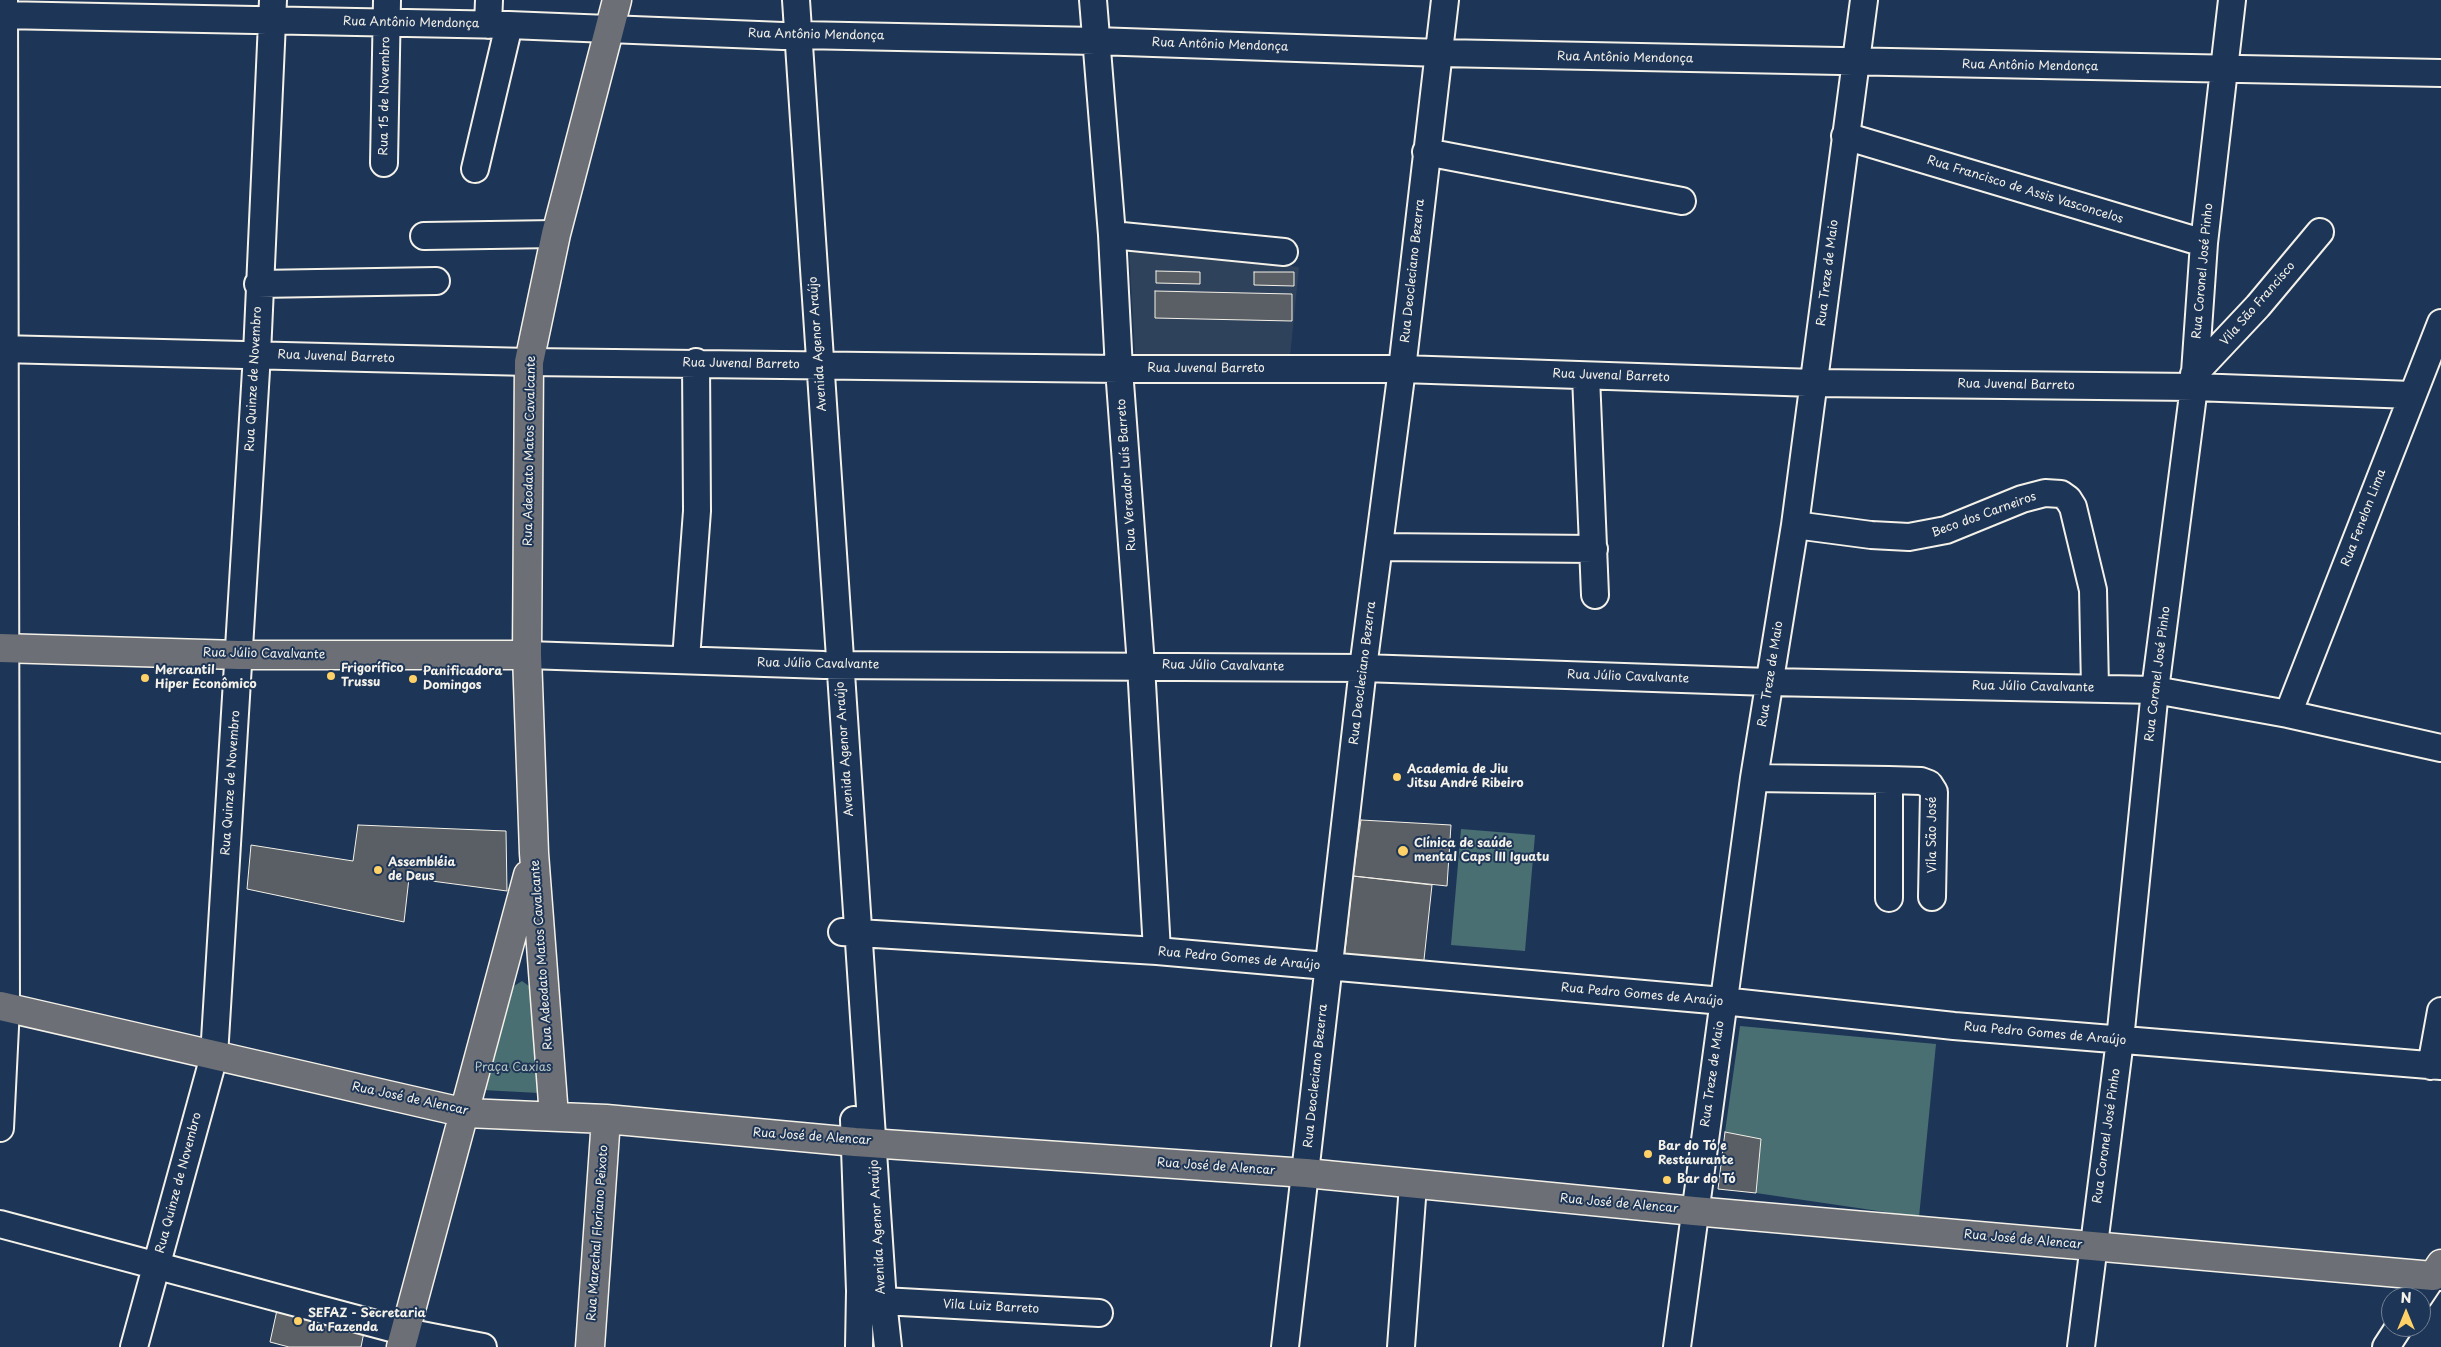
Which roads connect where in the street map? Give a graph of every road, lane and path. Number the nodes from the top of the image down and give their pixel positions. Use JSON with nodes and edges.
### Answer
{"nodes":[{"id":1,"x":617,"y":0,"type":"edge"},
{"id":2,"x":780,"y":0,"type":"edge"},
{"id":3,"x":796,"y":0,"type":"edge"},
{"id":4,"x":1093,"y":0,"type":"edge"},
{"id":5,"x":1445,"y":0,"type":"edge"},
{"id":6,"x":1864,"y":0,"type":"edge"},
{"id":7,"x":2232,"y":0,"type":"edge"},
{"id":8,"x":3,"y":10,"type":"edge"},
{"id":9,"x":273,"y":10,"type":"edge"},
{"id":10,"x":387,"y":11,"type":"edge"},
{"id":11,"x":495,"y":16,"type":"edge"},
{"id":12,"x":610,"y":28,"type":"junction"},
{"id":13,"x":791,"y":35,"type":"junction"},
{"id":14,"x":1096,"y":41,"type":"junction"},
{"id":15,"x":1440,"y":53,"type":"junction"},
{"id":16,"x":1855,"y":63,"type":"junction"},
{"id":17,"x":2225,"y":70,"type":"junction"},
{"id":18,"x":2441,"y":73,"type":"edge"},
{"id":19,"x":1846,"y":136,"type":"junction"},
{"id":20,"x":1426,"y":152,"type":"junction"},
{"id":21,"x":384,"y":163,"type":"dead end"},
{"id":22,"x":475,"y":168,"type":"dead end"},
{"id":23,"x":1682,"y":201,"type":"dead end"},
{"id":24,"x":2320,"y":232,"type":"dead end"},
{"id":25,"x":556,"y":234,"type":"junction"},
{"id":26,"x":1112,"y":235,"type":"junction"},
{"id":27,"x":424,"y":236,"type":"dead end"},
{"id":28,"x":2204,"y":243,"type":"junction"},
{"id":29,"x":1284,"y":252,"type":"dead end"},
{"id":30,"x":436,"y":281,"type":"dead end"},
{"id":31,"x":258,"y":284,"type":"junction"},
{"id":32,"x":2441,"y":323,"type":"edge"},
{"id":33,"x":3,"y":349,"type":"edge"},
{"id":34,"x":257,"y":354,"type":"junction"},
{"id":35,"x":529,"y":362,"type":"junction"},
{"id":36,"x":696,"y":362,"type":"junction"},
{"id":37,"x":813,"y":365,"type":"junction"},
{"id":38,"x":1119,"y":369,"type":"junction"},
{"id":39,"x":1402,"y":369,"type":"junction"},
{"id":40,"x":1586,"y":376,"type":"junction"},
{"id":41,"x":2194,"y":380,"type":"junction"},
{"id":42,"x":1814,"y":382,"type":"junction"},
{"id":43,"x":2412,"y":395,"type":"junction"},
{"id":44,"x":1795,"y":525,"type":"junction"},
{"id":45,"x":1379,"y":547,"type":"junction"},
{"id":46,"x":1594,"y":549,"type":"junction"},
{"id":47,"x":1595,"y":595,"type":"dead end"},
{"id":48,"x":2,"y":648,"type":"edge"},
{"id":49,"x":240,"y":655,"type":"junction"},
{"id":50,"x":527,"y":655,"type":"junction"},
{"id":51,"x":686,"y":659,"type":"junction"},
{"id":52,"x":832,"y":665,"type":"junction"},
{"id":53,"x":1141,"y":665,"type":"junction"},
{"id":54,"x":1363,"y":668,"type":"junction"},
{"id":55,"x":1770,"y":682,"type":"junction"},
{"id":56,"x":2095,"y":688,"type":"junction"},
{"id":57,"x":2155,"y":690,"type":"junction"},
{"id":58,"x":2288,"y":714,"type":"junction"},
{"id":59,"x":2441,"y":748,"type":"edge"},
{"id":60,"x":1754,"y":778,"type":"junction"},
{"id":61,"x":1889,"y":780,"type":"junction"},
{"id":62,"x":534,"y":853,"type":"junction"},
{"id":63,"x":1932,"y":897,"type":"dead end"},
{"id":64,"x":1889,"y":898,"type":"dead end"},
{"id":65,"x":850,"y":932,"type":"junction"},
{"id":66,"x":1157,"y":951,"type":"junction"},
{"id":67,"x":1328,"y":968,"type":"junction"},
{"id":68,"x":1723,"y":1001,"type":"junction"},
{"id":69,"x":3,"y":1007,"type":"edge"},
{"id":70,"x":2441,"y":1011,"type":"edge"},
{"id":71,"x":2120,"y":1040,"type":"junction"},
{"id":72,"x":214,"y":1056,"type":"junction"},
{"id":73,"x":2436,"y":1066,"type":"edge"},
{"id":74,"x":466,"y":1112,"type":"junction"},
{"id":75,"x":554,"y":1116,"type":"junction"},
{"id":76,"x":606,"y":1119,"type":"junction"},
{"id":77,"x":0,"y":1128,"type":"edge"},
{"id":78,"x":864,"y":1142,"type":"junction"},
{"id":79,"x":1306,"y":1173,"type":"junction"},
{"id":80,"x":1413,"y":1185,"type":"junction"},
{"id":81,"x":1694,"y":1212,"type":"junction"},
{"id":82,"x":0,"y":1224,"type":"edge"},
{"id":83,"x":2093,"y":1246,"type":"junction"},
{"id":84,"x":158,"y":1264,"type":"junction"},
{"id":85,"x":2433,"y":1279,"type":"edge"},
{"id":86,"x":882,"y":1301,"type":"junction"},
{"id":87,"x":1099,"y":1313,"type":"dead end"},
{"id":88,"x":403,"y":1340,"type":"edge"},
{"id":89,"x":134,"y":1347,"type":"edge"},
{"id":90,"x":483,"y":1347,"type":"edge"},
{"id":91,"x":590,"y":1347,"type":"edge"},
{"id":92,"x":859,"y":1347,"type":"edge"},
{"id":93,"x":888,"y":1347,"type":"edge"},
{"id":94,"x":1285,"y":1347,"type":"edge"},
{"id":95,"x":1402,"y":1347,"type":"edge"},
{"id":96,"x":1677,"y":1347,"type":"edge"},
{"id":97,"x":2081,"y":1347,"type":"edge"}],
"edges":[{"from":1,"to":12,"type":"main road","name":"Rua Adeodato Matos Cavalcante"},
{"from":2,"to":13,"type":"street","name":"Avenida Agenor Araújo"},
{"from":3,"to":13,"type":"street","name":"Avenida Agenor Araújo"},
{"from":4,"to":14,"type":"street","name":"Rua Vereador Luís Barreto"},
{"from":5,"to":15,"type":"street","name":"Rua Deocleciano Bezerra"},
{"from":6,"to":16,"type":"street","name":"Rua Treze de Maio"},
{"from":7,"to":17,"type":"street","name":"Rua Coronel José Pinho"},
{"from":8,"to":9,"type":"street","name":"Rua Antônio Mendonça"},
{"from":8,"to":33,"type":"street"},
{"from":9,"to":10,"type":"street","name":"Rua Antônio Mendonça"},
{"from":9,"to":31,"type":"street","name":"Rua Quinze de Novembro"},
{"from":10,"to":11,"type":"street","name":"Rua Antônio Mendonça"},
{"from":10,"to":21,"type":"street","name":"Rua 15 de Novembro"},
{"from":11,"to":12,"type":"street","name":"Rua Antônio Mendonça"},
{"from":11,"to":22,"type":"street"},
{"from":12,"to":13,"type":"street","name":"Rua Antônio Mendonça"},
{"from":12,"to":25,"type":"main road","name":"Rua Adeodato Matos Cavalcante"},
{"from":13,"to":14,"type":"street","name":"Rua Antônio Mendonça"},
{"from":13,"to":37,"type":"street","name":"Avenida Agenor Araújo"},
{"from":14,"to":15,"type":"street","name":"Rua Antônio Mendonça"},
{"from":14,"to":26,"type":"street","name":"Rua Vereador Luís Barreto"},
{"from":15,"to":16,"type":"street","name":"Rua Antônio Mendonça"},
{"from":15,"to":20,"type":"street","name":"Rua Deocleciano Bezerra"},
{"from":16,"to":17,"type":"street","name":"Rua Antônio Mendonça"},
{"from":16,"to":19,"type":"street","name":"Rua Treze de Maio"},
{"from":17,"to":18,"type":"street","name":"Rua Antônio Mendonça"},
{"from":17,"to":28,"type":"street","name":"Rua Coronel José Pinho"},
{"from":19,"to":28,"type":"street","name":"Rua Francisco de Assis Vasconcelos"},
{"from":19,"to":42,"type":"street","name":"Rua Treze de Maio"},
{"from":20,"to":23,"type":"street"},
{"from":20,"to":39,"type":"street","name":"Rua Deocleciano Bezerra"},
{"from":24,"to":41,"type":"street","name":"Vila São Francisco"},
{"from":25,"to":27,"type":"street"},
{"from":25,"to":35,"type":"main road","name":"Rua Adeodato Matos Cavalcante"},
{"from":26,"to":29,"type":"street"},
{"from":26,"to":38,"type":"street","name":"Rua Vereador Luís Barreto"},
{"from":28,"to":41,"type":"street","name":"Rua Coronel José Pinho"},
{"from":30,"to":31,"type":"street"},
{"from":31,"to":34,"type":"street","name":"Rua Quinze de Novembro"},
{"from":32,"to":43,"type":"street","name":"Rua Fenelon Lima"},
{"from":33,"to":34,"type":"street","name":"Rua Juvenal Barreto"},
{"from":33,"to":48,"type":"street"},
{"from":34,"to":35,"type":"street","name":"Rua Juvenal Barreto"},
{"from":34,"to":49,"type":"street","name":"Rua Quinze de Novembro"},
{"from":35,"to":36,"type":"street","name":"Rua Juvenal Barreto"},
{"from":35,"to":50,"type":"main road","name":"Rua Adeodato Matos Cavalcante"},
{"from":36,"to":37,"type":"street","name":"Rua Juvenal Barreto"},
{"from":36,"to":51,"type":"street"},
{"from":37,"to":38,"type":"street","name":"Rua Juvenal Barreto"},
{"from":37,"to":52,"type":"street","name":"Avenida Agenor Araújo"},
{"from":38,"to":39,"type":"street","name":"Rua Juvenal Barreto"},
{"from":38,"to":53,"type":"street","name":"Rua Vereador Luís Barreto"},
{"from":39,"to":40,"type":"street","name":"Rua Juvenal Barreto"},
{"from":39,"to":45,"type":"street","name":"Rua Deocleciano Bezerra"},
{"from":40,"to":42,"type":"street","name":"Rua Juvenal Barreto"},
{"from":40,"to":46,"type":"street"},
{"from":41,"to":42,"type":"street","name":"Rua Juvenal Barreto"},
{"from":41,"to":43,"type":"street","name":"Rua Juvenal Barreto"},
{"from":41,"to":57,"type":"street","name":"Rua Coronel José Pinho"},
{"from":42,"to":44,"type":"street","name":"Rua Treze de Maio"},
{"from":43,"to":58,"type":"street","name":"Rua Fenelon Lima"},
{"from":44,"to":55,"type":"street","name":"Rua Treze de Maio"},
{"from":44,"to":56,"type":"street","name":"Beco dos Carneiros"},
{"from":45,"to":46,"type":"street"},
{"from":45,"to":54,"type":"street","name":"Rua Deocleciano Bezerra"},
{"from":46,"to":47,"type":"street"},
{"from":48,"to":49,"type":"main road","name":"Rua Júlio Cavalvante"},
{"from":48,"to":69,"type":"street"},
{"from":49,"to":50,"type":"main road","name":"Rua Júlio Cavalvante"},
{"from":49,"to":72,"type":"street","name":"Rua Quinze de Novembro"},
{"from":50,"to":51,"type":"street","name":"Rua Júlio Cavalvante"},
{"from":50,"to":62,"type":"main road","name":"Rua Adeodato Matos Cavalcante"},
{"from":51,"to":52,"type":"street","name":"Rua Júlio Cavalvante"},
{"from":52,"to":53,"type":"street","name":"Rua Júlio Cavalvante"},
{"from":52,"to":65,"type":"street","name":"Avenida Agenor Araújo"},
{"from":53,"to":54,"type":"street","name":"Rua Júlio Cavalvante"},
{"from":53,"to":66,"type":"street","name":"Rua Vereador Luís Barreto"},
{"from":54,"to":55,"type":"street","name":"Rua Júlio Cavalvante"},
{"from":54,"to":67,"type":"street","name":"Rua Deocleciano Bezerra"},
{"from":55,"to":56,"type":"street","name":"Rua Júlio Cavalvante"},
{"from":55,"to":60,"type":"street","name":"Rua Treze de Maio"},
{"from":56,"to":57,"type":"street","name":"Rua Júlio Cavalvante"},
{"from":57,"to":58,"type":"street","name":"Rua Júlio Cavalvante"},
{"from":57,"to":71,"type":"street","name":"Rua Coronel José Pinho"},
{"from":58,"to":59,"type":"street","name":"Rua Júlio Cavalvante"},
{"from":60,"to":61,"type":"street","name":"Vila São José"},
{"from":60,"to":68,"type":"street","name":"Rua Treze de Maio"},
{"from":61,"to":63,"type":"street","name":"Vila São José"},
{"from":61,"to":64,"type":"street"},
{"from":62,"to":74,"type":"main road","name":"Rua Adeodato Matos Cavalcante"},
{"from":62,"to":75,"type":"main road","name":"Rua Adeodato Matos Cavalcante"},
{"from":65,"to":66,"type":"street","name":"Rua Pedro Gomes de Araújo"},
{"from":65,"to":78,"type":"street","name":"Avenida Agenor Araújo"},
{"from":66,"to":67,"type":"street","name":"Rua Pedro Gomes de Araújo"},
{"from":67,"to":68,"type":"street","name":"Rua Pedro Gomes de Araújo"},
{"from":67,"to":79,"type":"street","name":"Rua Deocleciano Bezerra"},
{"from":68,"to":71,"type":"street","name":"Rua Pedro Gomes de Araújo"},
{"from":68,"to":81,"type":"street","name":"Rua Treze de Maio"},
{"from":69,"to":72,"type":"main road","name":"Rua José de Alencar"},
{"from":69,"to":77,"type":"street"},
{"from":70,"to":73,"type":"street"},
{"from":71,"to":73,"type":"street","name":"Rua Pedro Gomes de Araújo"},
{"from":71,"to":83,"type":"street","name":"Rua Coronel José Pinho"},
{"from":72,"to":74,"type":"main road","name":"Rua José de Alencar"},
{"from":72,"to":84,"type":"street","name":"Rua Quinze de Novembro"},
{"from":74,"to":75,"type":"main road","name":"Rua José de Alencar"},
{"from":74,"to":88,"type":"main road","name":"Rua Adeodato Matos Cavalcante"},
{"from":75,"to":76,"type":"main road","name":"Rua José de Alencar"},
{"from":76,"to":78,"type":"main road","name":"Rua José de Alencar"},
{"from":76,"to":91,"type":"main road","name":"Rua Marechal Floriano Peixoto"},
{"from":78,"to":79,"type":"main road","name":"Rua José de Alencar"},
{"from":78,"to":86,"type":"street","name":"Avenida Agenor Araújo"},
{"from":78,"to":92,"type":"street","name":"Avenida Agenor Araújo"},
{"from":79,"to":80,"type":"main road","name":"Rua José de Alencar"},
{"from":79,"to":94,"type":"street","name":"Rua Deocleciano Bezerra"},
{"from":80,"to":81,"type":"main road","name":"Rua José de Alencar"},
{"from":80,"to":95,"type":"street"},
{"from":81,"to":83,"type":"main road","name":"Rua José de Alencar"},
{"from":81,"to":96,"type":"street","name":"Rua Treze de Maio"},
{"from":82,"to":84,"type":"street"},
{"from":83,"to":85,"type":"main road","name":"Rua José de Alencar"},
{"from":83,"to":97,"type":"street","name":"Rua Coronel José Pinho"},
{"from":84,"to":88,"type":"street"},
{"from":84,"to":89,"type":"street","name":"Rua Quinze de Novembro"},
{"from":86,"to":87,"type":"street","name":"Vila Luiz Barreto"},
{"from":86,"to":93,"type":"street","name":"Avenida Agenor Araújo"},
{"from":88,"to":90,"type":"street"}]}
